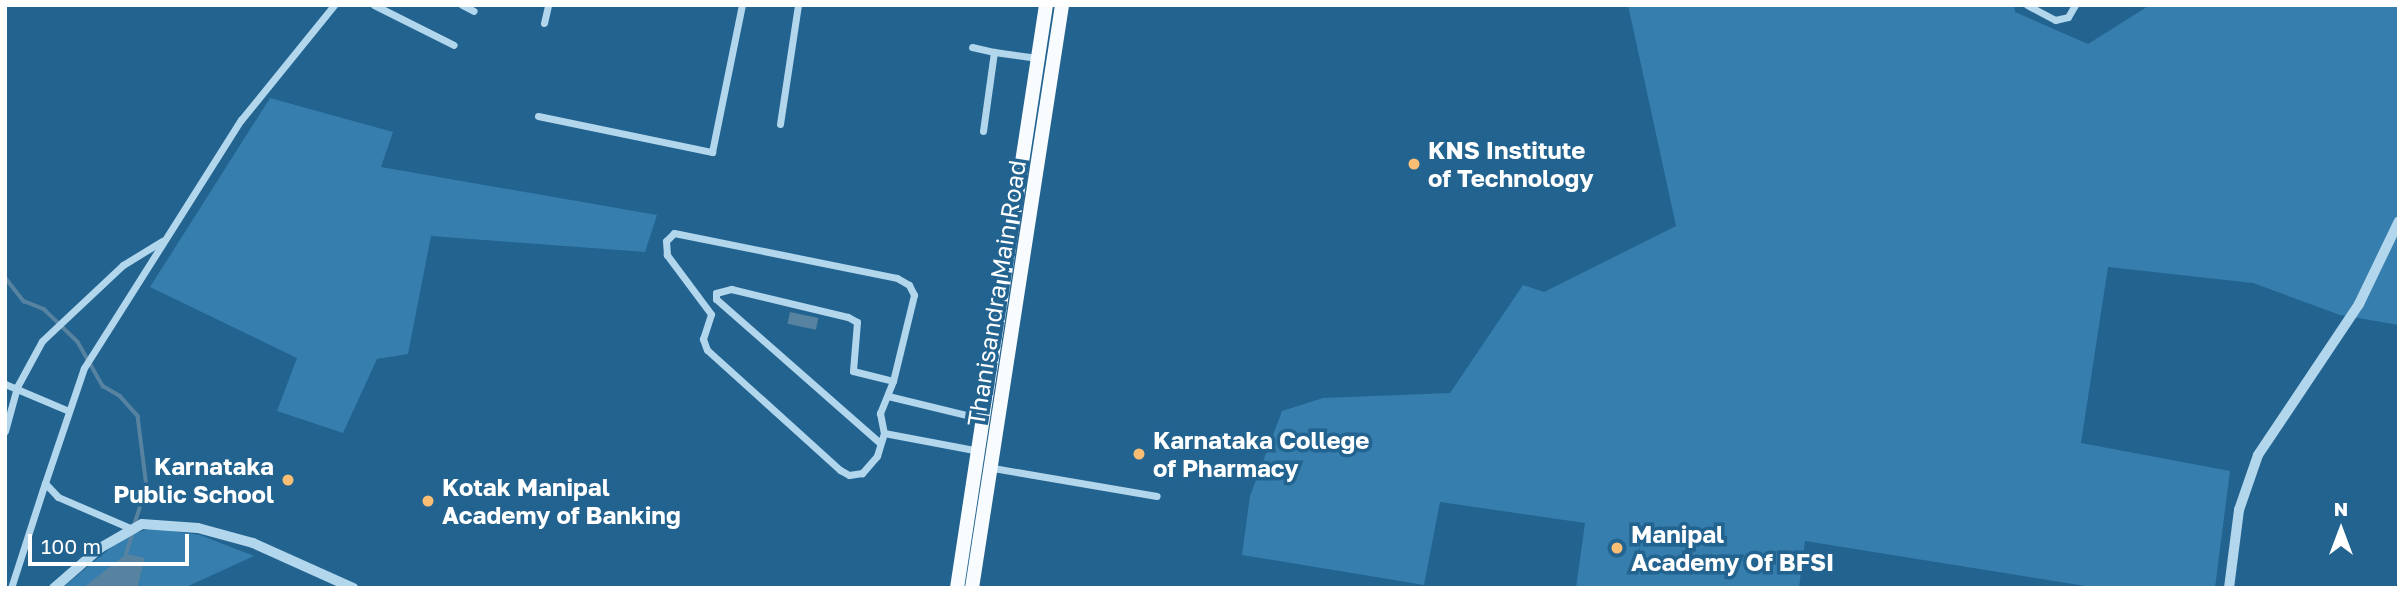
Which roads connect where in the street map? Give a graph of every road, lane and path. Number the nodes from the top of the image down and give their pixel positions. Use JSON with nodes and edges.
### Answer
{"nodes":[{"id":1,"x":334,"y":5,"type":"edge"},
{"id":2,"x":374,"y":5,"type":"edge"},
{"id":3,"x":462,"y":5,"type":"edge"},
{"id":4,"x":548,"y":5,"type":"edge"},
{"id":5,"x":742,"y":5,"type":"edge"},
{"id":6,"x":798,"y":5,"type":"edge"},
{"id":7,"x":1046,"y":5,"type":"edge"},
{"id":8,"x":1062,"y":5,"type":"edge"},
{"id":9,"x":2027,"y":5,"type":"edge"},
{"id":10,"x":2075,"y":5,"type":"edge"},
{"id":11,"x":474,"y":11,"type":"dead end"},
{"id":12,"x":544,"y":23,"type":"dead end"},
{"id":13,"x":454,"y":45,"type":"dead end"},
{"id":14,"x":972,"y":47,"type":"dead end"},
{"id":15,"x":994,"y":51,"type":"junction"},
{"id":16,"x":1038,"y":58,"type":"junction"},
{"id":17,"x":538,"y":116,"type":"dead end"},
{"id":18,"x":780,"y":124,"type":"dead end"},
{"id":19,"x":983,"y":131,"type":"dead end"},
{"id":20,"x":2399,"y":221,"type":"edge"},
{"id":21,"x":166,"y":239,"type":"junction"},
{"id":22,"x":893,"y":381,"type":"junction"},
{"id":23,"x":5,"y":384,"type":"edge"},
{"id":24,"x":16,"y":387,"type":"junction"},
{"id":25,"x":888,"y":396,"type":"junction"},
{"id":26,"x":69,"y":411,"type":"junction"},
{"id":27,"x":984,"y":419,"type":"junction"},
{"id":28,"x":5,"y":431,"type":"edge"},
{"id":29,"x":884,"y":433,"type":"junction"},
{"id":30,"x":880,"y":443,"type":"junction"},
{"id":31,"x":979,"y":451,"type":"junction"},
{"id":32,"x":993,"y":468,"type":"junction"},
{"id":33,"x":45,"y":483,"type":"junction"},
{"id":34,"x":1157,"y":496,"type":"dead end"},
{"id":35,"x":130,"y":528,"type":"junction"},
{"id":36,"x":11,"y":588,"type":"edge"},
{"id":37,"x":54,"y":588,"type":"edge"},
{"id":38,"x":353,"y":588,"type":"edge"},
{"id":39,"x":957,"y":588,"type":"edge"},
{"id":40,"x":972,"y":588,"type":"edge"},
{"id":41,"x":2229,"y":588,"type":"edge"}],
"edges":[{"from":1,"to":21,"type":"street"},
{"from":2,"to":13,"type":"street"},
{"from":3,"to":11,"type":"street"},
{"from":4,"to":12,"type":"street"},
{"from":5,"to":17,"type":"street"},
{"from":6,"to":18,"type":"street"},
{"from":7,"to":16,"type":"main road","name":"Thanisandra Main Road"},
{"from":8,"to":32,"type":"main road","name":"Thanisandra Main Road"},
{"from":9,"to":10,"type":"street"},
{"from":14,"to":15,"type":"street"},
{"from":15,"to":16,"type":"street"},
{"from":15,"to":19,"type":"street"},
{"from":16,"to":27,"type":"main road","name":"Thanisandra Main Road"},
{"from":20,"to":41,"type":"street"},
{"from":21,"to":24,"type":"street"},
{"from":21,"to":26,"type":"street"},
{"from":22,"to":25,"type":"street"},
{"from":22,"to":30,"type":"street"},
{"from":22,"to":30,"type":"street"},
{"from":23,"to":24,"type":"street"},
{"from":24,"to":26,"type":"street"},
{"from":24,"to":28,"type":"street"},
{"from":25,"to":27,"type":"street"},
{"from":25,"to":29,"type":"street"},
{"from":26,"to":33,"type":"street"},
{"from":27,"to":31,"type":"main road","name":"Thanisandra Main Road"},
{"from":29,"to":30,"type":"street"},
{"from":29,"to":31,"type":"street"},
{"from":31,"to":39,"type":"main road","name":"Thanisandra Main Road"},
{"from":32,"to":34,"type":"street"},
{"from":32,"to":40,"type":"main road","name":"Thanisandra Main Road"},
{"from":33,"to":35,"type":"street"},
{"from":33,"to":36,"type":"street"},
{"from":35,"to":37,"type":"street"},
{"from":35,"to":38,"type":"street"}]}
